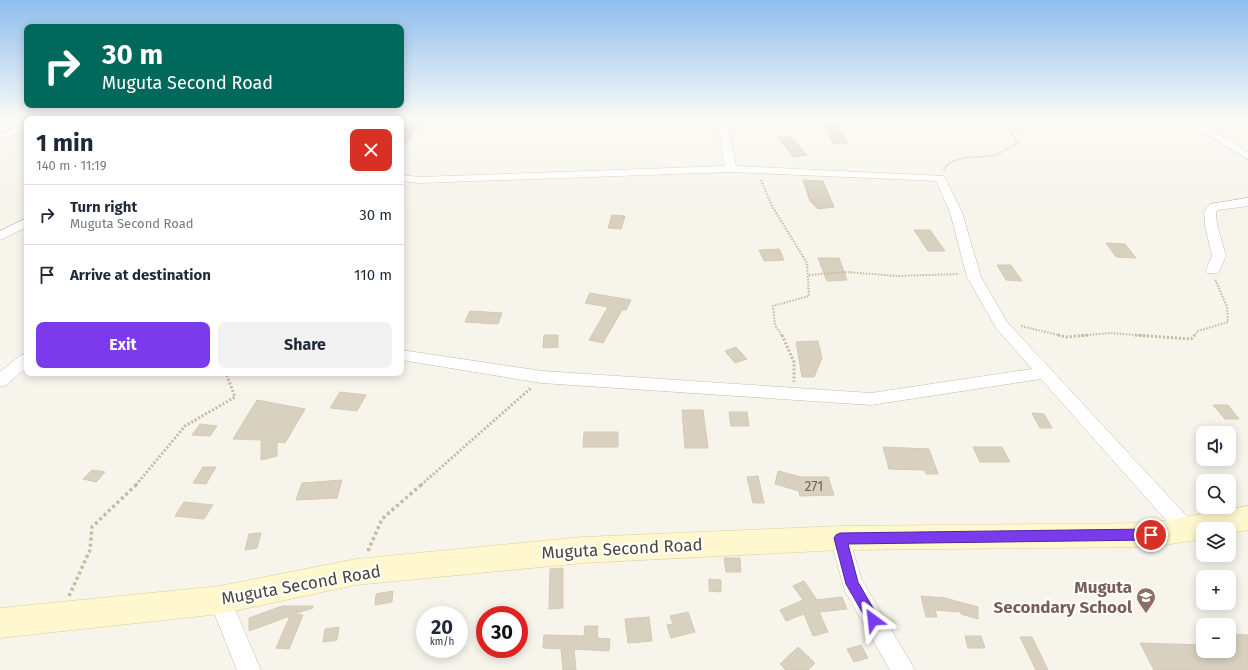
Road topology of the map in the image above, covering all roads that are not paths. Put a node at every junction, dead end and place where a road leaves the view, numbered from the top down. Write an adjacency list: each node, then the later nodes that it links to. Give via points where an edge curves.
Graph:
1 (727, 150): 4 (street)
2 (1238, 150): 3 (street)
3 (1248, 156)
4 (730, 169): 5 (street); 12 (street, via 940,178 956,212 974,277 1001,325)
5 (404, 178)
6 (1248, 202): 9 (street, via 1214,207 1210,212 1219,256)
7 (24, 224): 8 (street)
8 (0, 236)
9 (1213, 270)
10 (404, 355): 12 (street, via 542,376 872,399)
11 (24, 361): 13 (street)
12 (1046, 373): 15 (street)
13 (0, 381)
14 (1248, 518): 15 (street, Muguta Second Road)
15 (1187, 530): 16 (street, Muguta Second Road, via 1151,535)
16 (840, 538): 17 (street, Muguta Second Road, via 582,550 356,572); 20 (street, via 852,584)
17 (220, 600): 18 (street, Muguta Second Road); 19 (street)
18 (0, 623)
19 (249, 670)
20 (903, 670)

